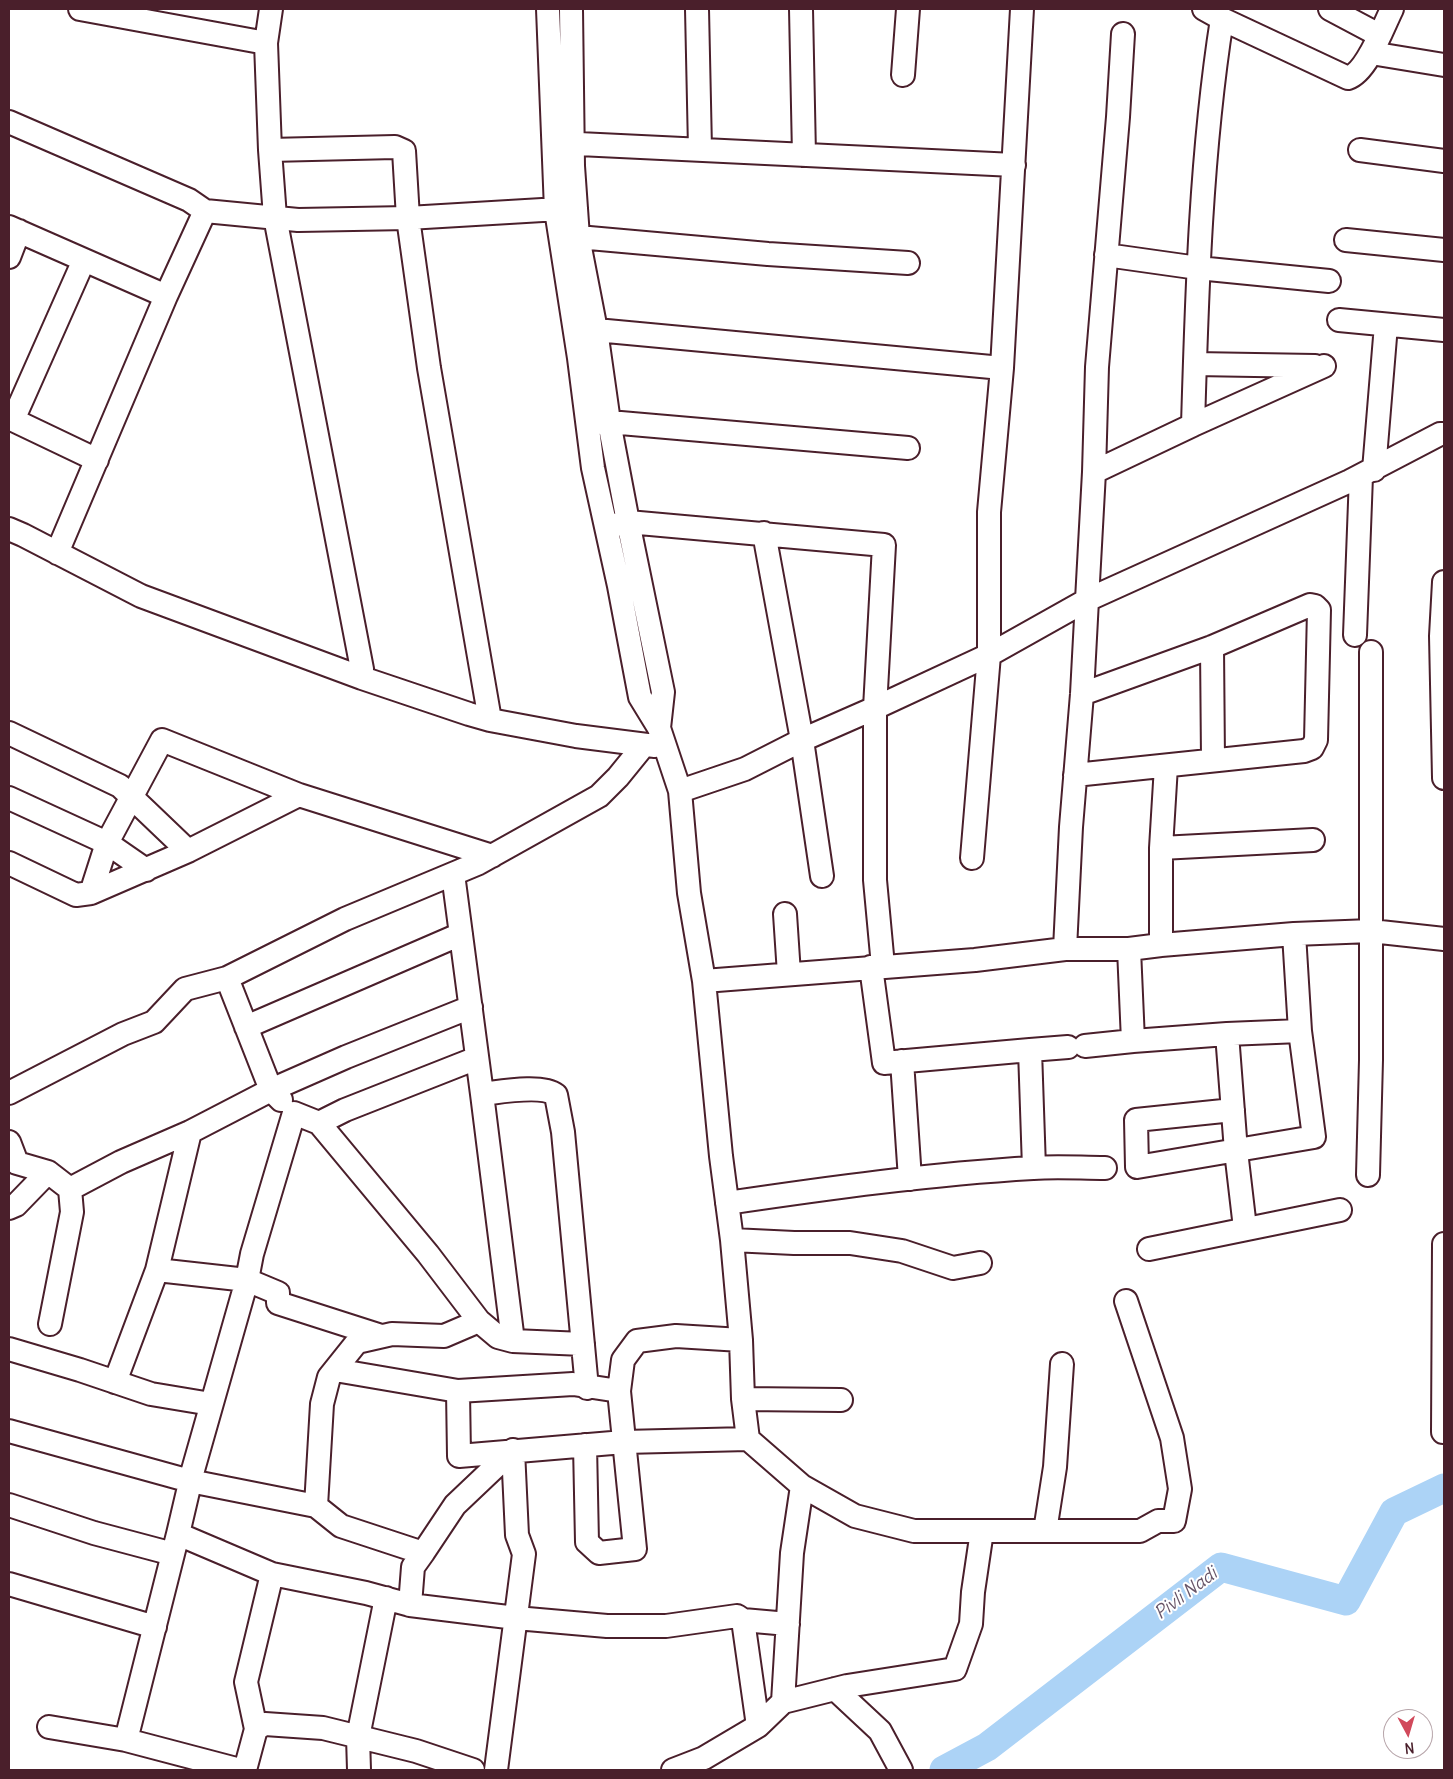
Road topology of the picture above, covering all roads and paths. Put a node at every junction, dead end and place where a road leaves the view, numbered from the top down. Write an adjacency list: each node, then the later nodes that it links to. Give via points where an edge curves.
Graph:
1 (80, 9): 13 (street)
2 (271, 9): 13 (street)
3 (548, 9): 18 (street)
4 (571, 9): 18 (street)
5 (697, 9): 19 (street)
6 (801, 9): 22 (street)
7 (908, 9): 16 (street)
8 (1022, 9): 24 (street)
9 (1330, 9): 14 (street)
10 (1392, 9): 14 (street)
11 (1213, 14): 14 (street, via 1348,78 1359,71); 37 (street, via 1213,72)
12 (1123, 34): 33 (street)
13 (266, 43): 20 (street)
14 (1375, 44): 15 (street)
15 (1444, 65)
16 (904, 75)
17 (9, 122): 26 (street, via 189,200)
18 (563, 143): 19 (street); 25 (street)
19 (700, 149): 22 (street)
20 (270, 150): 27 (street); 28 (street, via 395,147 404,150)
21 (1360, 150): 23 (street)
22 (804, 155): 24 (street)
23 (1444, 161)
24 (1014, 165): 46 (street)
25 (566, 209): 28 (street); 30 (street)
26 (205, 211): 27 (street); 39 (street)
27 (275, 217): 28 (street, via 298,220); 67 (street)
28 (408, 218): 70 (street, via 429,368)
29 (14, 229): 34 (street); 35 (street)
30 (569, 237): 36 (street); 42 (street); 44 (street)
31 (1346, 240): 32 (street)
32 (1444, 250)
33 (1106, 255): 37 (street); 54 (street, via 1097,367)
34 (9, 256)
35 (84, 260): 39 (street); 47 (street)
36 (908, 263)
37 (1198, 268): 38 (street); 45 (street)
38 (1329, 281)
39 (166, 296): 53 (street)
40 (1339, 320): 41 (street)
41 (1386, 325): 43 (street); 55 (street)
42 (596, 330): 44 (street); 46 (street); 48 (street)
43 (1444, 330)
44 (574, 331): 49 (street)
45 (1195, 364): 50 (street); 50 (street, via 1324,366)
46 (1002, 368): 66 (street, via 989,512)
47 (11, 419): 53 (street)
48 (609, 422): 49 (street); 52 (street); 56 (street)
49 (587, 424): 57 (street)
50 (1193, 425): 54 (street)
51 (1444, 434): 55 (street)
52 (908, 448)
53 (97, 460): 60 (street)
54 (1094, 472): 62 (street)
55 (1368, 473): 62 (street); 63 (street)
56 (628, 522): 57 (street); 59 (street); 72 (street, via 663,692)
57 (606, 527): 72 (street, via 640,697)
58 (9, 529): 60 (street)
59 (764, 533): 69 (street, via 884,545); 73 (street)
60 (57, 553): 70 (street, via 142,596 362,678)
61 (1444, 582): 77 (street, via 1441,636)
62 (1087, 600): 66 (street); 68 (street)
63 (1355, 635)
64 (1212, 647): 68 (street); 74 (street); 74 (street, via 1310,605 1318,610 1316,740 1312,748)
65 (1372, 652): 94 (street)
66 (989, 655): 69 (street); 87 (street)
67 (362, 669)
68 (1082, 694): 76 (street)
69 (875, 708): 73 (street); 101 (street)
70 (490, 720): 72 (street, via 606,740)
71 (9, 733): 81 (street, via 120,786)
72 (656, 740): 78 (street); 86 (street, via 599,796)
73 (802, 740): 78 (street, via 745,769); 91 (street)
74 (1213, 760): 75 (street)
75 (1166, 766): 76 (street); 84 (street)
76 (1075, 775): 99 (street)
77 (1444, 778)
78 (680, 791): 104 (street, via 689,893)
79 (299, 795): 81 (street, via 162,740); 85 (street); 86 (street)
80 (9, 798): 83 (street)
81 (133, 798): 83 (street); 85 (street)
82 (1313, 840): 84 (street)
83 (107, 843): 89 (street); 92 (street)
84 (1161, 848): 98 (street)
85 (188, 851): 89 (street)
86 (492, 856): 90 (street)
87 (972, 858)
88 (9, 863): 92 (street, via 76,895)
89 (146, 870): 92 (street)
90 (453, 874): 95 (street); 103 (street, via 345,919)
91 (822, 876)
92 (91, 893)
93 (785, 914): 102 (street)
94 (1371, 931): 96 (street); 97 (street); 125 (street)
95 (461, 934): 105 (street); 106 (street)
96 (1294, 934): 98 (street); 107 (street)
97 (1444, 939)
98 (1161, 945): 100 (street)
99 (1064, 949): 100 (street); 101 (street, via 975,960)
100 (1129, 949): 109 (street)
101 (877, 966): 102 (street); 112 (street, via 884,1063)
102 (789, 974): 104 (street)
103 (226, 978): 106 (street); 114 (street, via 185,989 154,1022 122,1034)
104 (704, 981): 128 (street)
105 (471, 1007): 111 (street); 113 (street)
106 (246, 1027): 113 (street)
107 (1300, 1031): 108 (street); 121 (street, via 1314,1137)
108 (1226, 1034): 109 (street); 116 (street)
109 (1134, 1041): 110 (street)
110 (1030, 1050): 112 (street); 122 (street)
111 (477, 1058): 115 (street); 118 (street)
112 (902, 1061): 126 (street)
113 (271, 1090): 117 (street); 119 (street)
114 (9, 1093)
115 (482, 1094): 143 (street); 144 (street, via 540,1090 552,1091 556,1095)
116 (1233, 1110): 121 (street); 121 (street, via 1136,1120 1137,1167)
117 (294, 1113): 118 (street); 137 (street)
118 (319, 1123): 139 (street)
119 (190, 1132): 127 (street, via 121,1162); 136 (street)
120 (9, 1142): 124 (street, via 17,1163)
121 (1236, 1151): 131 (street)
122 (1034, 1168): 123 (street); 126 (street)
123 (1105, 1168)
124 (48, 1172): 127 (street); 129 (street, via 16,1205)
125 (1368, 1175)
126 (910, 1178): 128 (street)
127 (70, 1189): 140 (street, via 72,1212)
128 (727, 1203): 132 (street)
129 (9, 1208)
130 (1340, 1210): 131 (street)
131 (1245, 1228): 134 (street)
132 (732, 1240): 135 (street, via 850,1243 902,1251 953,1268); 142 (street)
133 (1444, 1244): 156 (street)
134 (1149, 1249)
135 (980, 1263)
136 (157, 1270): 137 (street); 148 (street)
137 (247, 1280): 141 (street, via 278,1293 278,1303); 154 (street)
138 (1126, 1301): 166 (street, via 1172,1438 1180,1490 1174,1521 1158,1521 1140,1531)
139 (479, 1321): 141 (street, via 444,1336 392,1334); 143 (street, via 498,1337)
140 (50, 1324)
141 (382, 1337): 147 (street, via 357,1342)
142 (741, 1340): 151 (street, via 676,1336 637,1340 623,1360); 152 (street)
143 (513, 1341): 144 (street)
144 (583, 1344): 149 (street)
145 (9, 1349): 148 (street)
146 (1062, 1364): 166 (street, via 1055,1467)
147 (335, 1370): 150 (street); 164 (street, via 329,1377 322,1404)
148 (115, 1382): 154 (street, via 151,1394)
149 (587, 1388): 150 (street, via 573,1384); 151 (street)
150 (458, 1391): 160 (street, via 459,1456)
151 (619, 1392): 158 (street)
152 (744, 1399): 153 (street); 157 (street)
153 (841, 1400)
154 (211, 1404): 161 (street)
155 (9, 1431): 161 (street)
156 (1443, 1432)
157 (748, 1439): 158 (street); 162 (street)
158 (624, 1442): 159 (street); 159 (street, via 635,1549 599,1553 587,1542)
159 (585, 1445): 160 (street)
160 (513, 1450): 168 (street, via 455,1505); 173 (street, via 517,1535 524,1554)
161 (190, 1481): 164 (street); 167 (street)
162 (802, 1486): 165 (street, via 855,1516 914,1531); 175 (street, via 792,1553)
163 (9, 1505): 167 (street, via 94,1533)
164 (316, 1506): 168 (street, via 341,1526)
165 (982, 1531): 166 (street); 177 (street, via 971,1624 955,1669)
166 (1045, 1531)
167 (176, 1544): 169 (street); 176 (street)
168 (422, 1553): 172 (street, via 413,1567)
169 (272, 1574): 171 (street); 181 (street, via 246,1682)
170 (9, 1584): 176 (street)
171 (386, 1598): 172 (street); 182 (street)
172 (410, 1605): 173 (street)
173 (516, 1618): 174 (street, via 607,1626 666,1626 737,1616); 188 (street)
174 (744, 1620): 175 (street); 179 (street)
175 (788, 1624): 178 (street)
176 (155, 1627): 183 (street)
177 (835, 1689): 178 (street); 190 (street, via 880,1731)
178 (783, 1702): 179 (street)
179 (758, 1726): 189 (street, via 704,1758)
180 (49, 1727): 183 (street)
181 (256, 1729): 182 (street, via 265,1724 285,1725 323,1728); 185 (street)
182 (358, 1737): 186 (street); 187 (street, via 416,1751)
183 (126, 1740): 184 (street)
184 (240, 1770)
185 (245, 1770)
186 (359, 1770)
187 (473, 1770)
188 (496, 1770)
189 (673, 1770)
190 (901, 1770)

